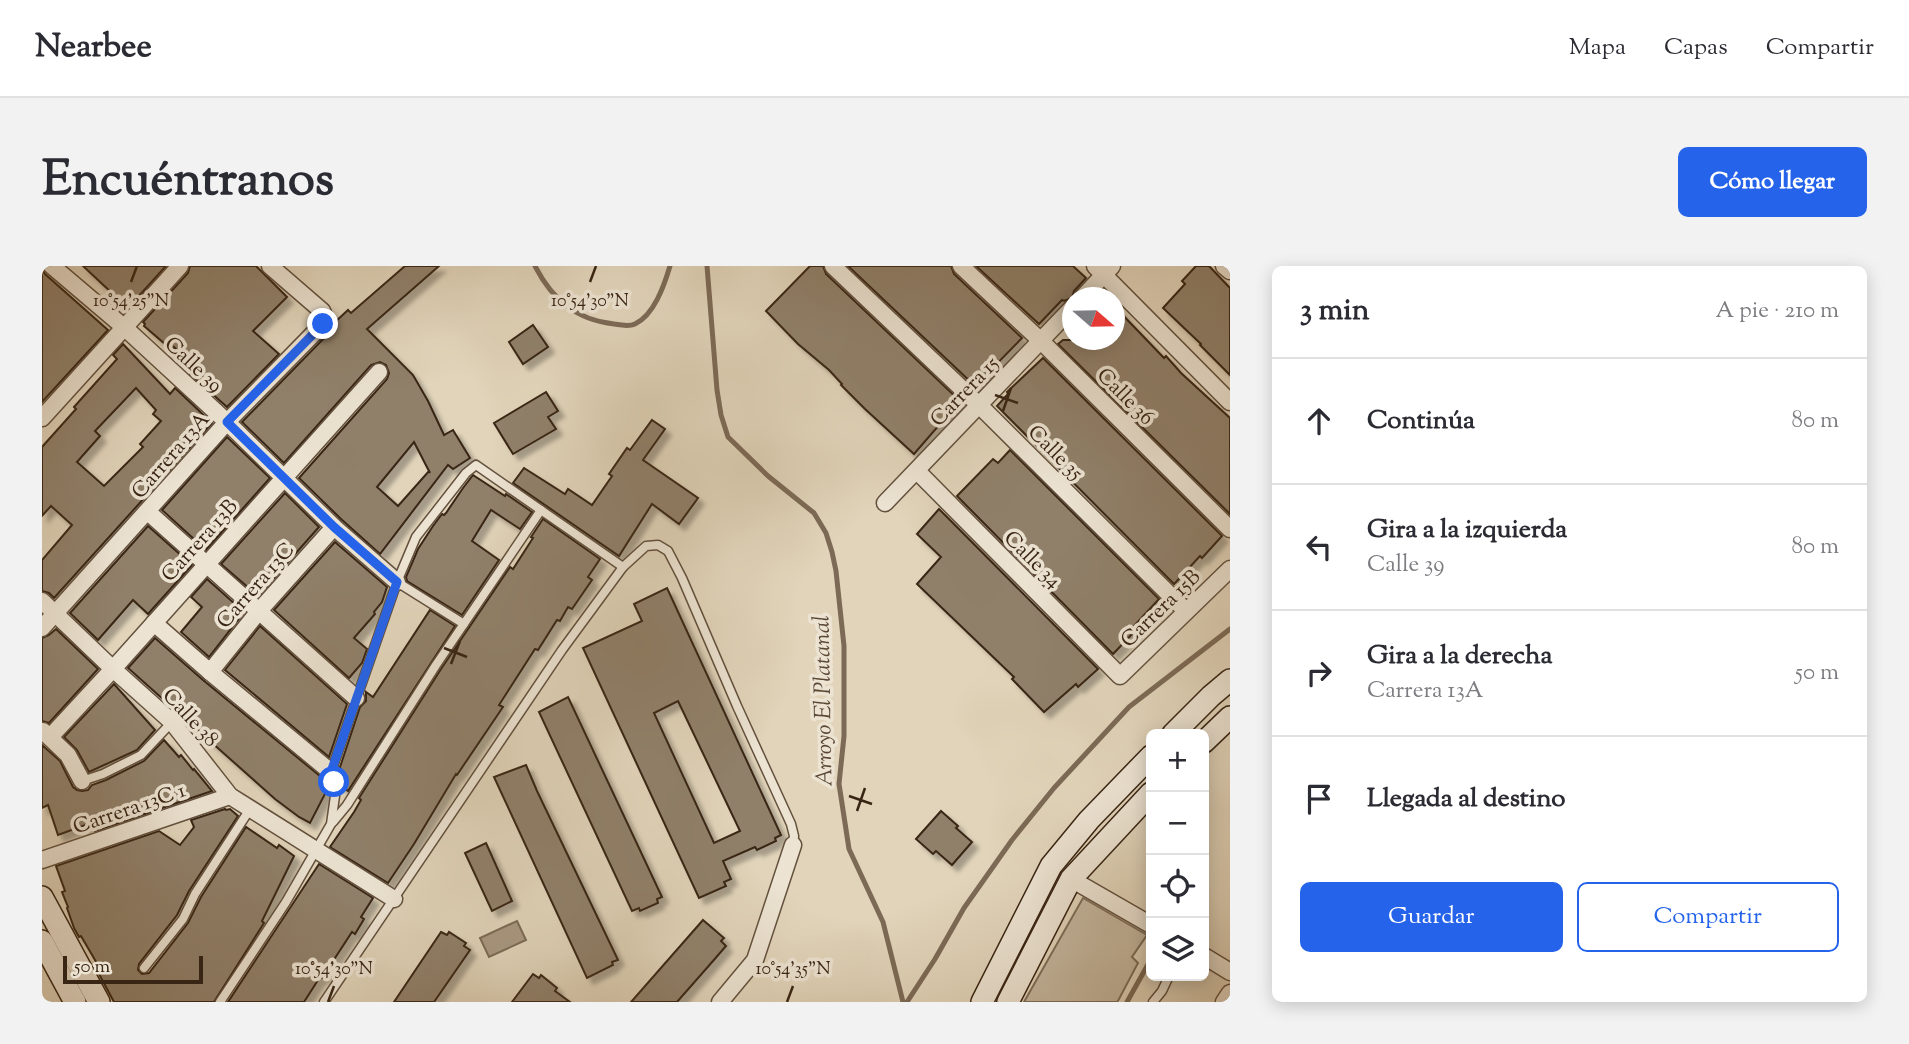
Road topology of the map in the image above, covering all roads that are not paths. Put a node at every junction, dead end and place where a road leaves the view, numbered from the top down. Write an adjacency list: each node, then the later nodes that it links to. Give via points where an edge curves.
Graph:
1 (52, 266): 11 (street, Calle 39)
2 (180, 266): 11 (street)
3 (270, 266): 17 (street, Carrera 13A, via 325,318)
4 (834, 266): 15 (street, Calle 35)
5 (961, 266): 12 (street, Calle 36)
6 (1224, 266): 8 (street)
7 (1103, 269): 9 (street); 14 (street)
8 (1230, 271)
9 (1090, 287)
10 (1062, 319): 12 (street, Carrera 15)
11 (125, 328): 16 (street); 17 (street, Calle 39)
12 (1041, 341): 15 (street, Carrera 15); 24 (street, Calle 36)
13 (379, 372): 19 (street, Carrera 13B)
14 (1230, 402)
15 (979, 405): 18 (street, Carrera 15); 31 (street, Calle 35)
16 (42, 418)
17 (227, 422): 19 (street, Calle 39); 22 (street, Carrera 13A)
18 (916, 471): 20 (street, Carrera 15); 38 (street, Calle 34)
19 (284, 477): 23 (street, Calle 39); 25 (street, Carrera 13B)
20 (885, 503)
21 (541, 510): 26 (lane); 28 (lane, via 476,465 416,537); 34 (lane)
22 (148, 512): 25 (street); 32 (street, Carrera 13A)
23 (334, 527): 28 (street, Calle 39); 30 (street, Carrera 13C)
24 (1230, 529)
25 (206, 563): 30 (street); 33 (street, Carrera 13B)
26 (623, 567): 53 (lane, via 646,546 658,545 668,551 792,824); 58 (lane)
27 (1230, 569): 31 (street, Carrera 15B)
28 (397, 582): 34 (lane); 40 (lane)
29 (42, 601): 32 (street, Calle 38)
30 (259, 611): 37 (street, Carrera 13C); 40 (street)
31 (1186, 611): 38 (street, Carrera 15B)
32 (55, 612): 35 (street, Carrera 13A); 36 (street, Calle 38)
33 (154, 622): 36 (street, Carrera 13B); 37 (street)
34 (464, 624): 52 (lane)
35 (42, 628)
36 (113, 669): 42 (street, Calle 38); 44 (street, Carrera 13B)
37 (210, 672): 47 (street)
38 (1120, 676)
39 (1230, 680): 43 (main road)
40 (356, 698): 47 (lane)
41 (1230, 718): 45 (main road)
42 (172, 722): 48 (lane, via 141,755); 49 (street, Calle 38)
43 (1178, 729)
44 (46, 733): 48 (street, Carrera 13B, via 68,755)
45 (1209, 737)
46 (1146, 761): 71 (main road, via 1051,866)
47 (331, 772): 52 (lane, via 335,796)
48 (82, 781)
49 (230, 796): 51 (street, Calle 38); 55 (street, Carrera 13C 1)
50 (1146, 798): 56 (main road)
51 (250, 809): 54 (street, Calle 38); 62 (lane, via 183,919)
52 (331, 824): 54 (lane)
53 (793, 845): 70 (street, via 755,960)
54 (317, 849): 58 (street, Calle 38); 68 (lane)
55 (42, 860)
56 (1071, 879): 59 (street); 72 (main road)
57 (42, 897): 67 (main road)
58 (394, 899): 69 (lane)
59 (1146, 922)
60 (42, 941): 66 (main road)
61 (1209, 959): 63 (street)
62 (144, 968)
63 (1230, 972)
64 (1166, 981): 73 (lane)
65 (1230, 993): 74 (street)
66 (75, 1002)
67 (99, 1002)
68 (220, 1002)
69 (324, 1002)
70 (720, 1002)
71 (982, 1002)
72 (1008, 1002)
73 (1153, 1002)
74 (1224, 1002)

